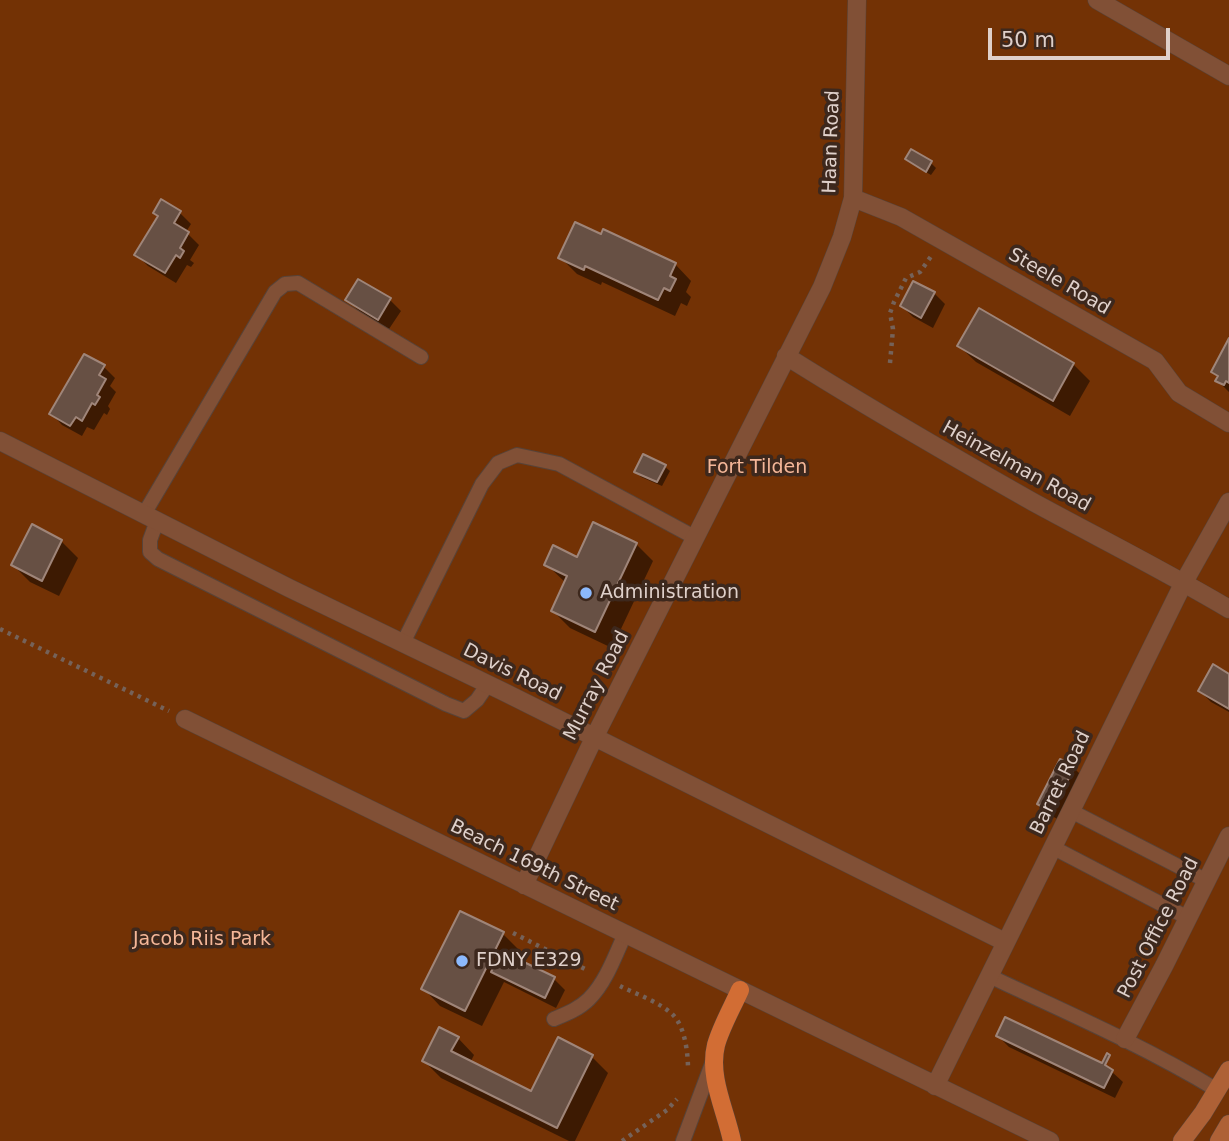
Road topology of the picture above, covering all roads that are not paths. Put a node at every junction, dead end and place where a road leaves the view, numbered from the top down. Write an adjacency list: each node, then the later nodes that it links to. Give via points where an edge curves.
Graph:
1 (857, 0): 4 (street, Haan Road)
2 (1097, 0): 3 (street)
3 (1229, 76)
4 (853, 198): 5 (street, Haan Road, via 822,287); 7 (street, Steele Road, via 901,217 1155,361 1179,393)
5 (786, 356): 11 (street, Murray Road); 12 (street, Heinzelman Road, via 1033,502)
6 (421, 357): 10 (lane, via 298,283 285,284 275,292)
7 (1229, 423)
8 (0, 440): 10 (street, Davis Road)
9 (1229, 502): 12 (street, Barret Road)
10 (151, 517): 14 (street, Davis Road); 15 (lane, via 150,552 158,559 446,705 464,711)
11 (694, 537): 14 (lane, via 559,464 517,455 498,463 482,484); 17 (street, Murray Road)
12 (1184, 582): 13 (street, Heinzelman Road); 18 (street, Barret Road)
13 (1229, 609)
14 (403, 643): 15 (street, Davis Road)
15 (488, 684): 17 (street, Davis Road)
16 (185, 719): 22 (street, Beach 169th Street)
17 (594, 738): 22 (street, Murray Road); 25 (street, Davis Road)
18 (1071, 811): 20 (street, Barret Road); 21 (lane)
19 (1229, 836): 21 (street, Post Office Road)
20 (1052, 847): 23 (lane); 25 (street, Barret Road)
21 (1207, 881): 23 (street, Post Office Road)
22 (524, 885): 24 (street, Beach 169th Street)
23 (1188, 918): 29 (street, Post Office Road)
24 (625, 934): 27 (street, Beach 169th Street); 28 (lane, via 589,999)
25 (1005, 942): 26 (street, Barret Road)
26 (989, 976): 29 (lane); 32 (street, Barret Road)
27 (740, 990): 30 (main road, via 715,1047); 32 (street, Beach 169th Street)
28 (554, 1019)
29 (1125, 1039): 33 (lane)
30 (714, 1060): 35 (lane); 36 (main road)
31 (1229, 1070): 33 (street)
32 (935, 1086): 37 (street, Beach 169th Street)
33 (1217, 1090): 38 (street)
34 (1229, 1124): 39 (street)
35 (683, 1141)
36 (732, 1141)
37 (1050, 1141)
38 (1182, 1141)
39 (1219, 1141)

